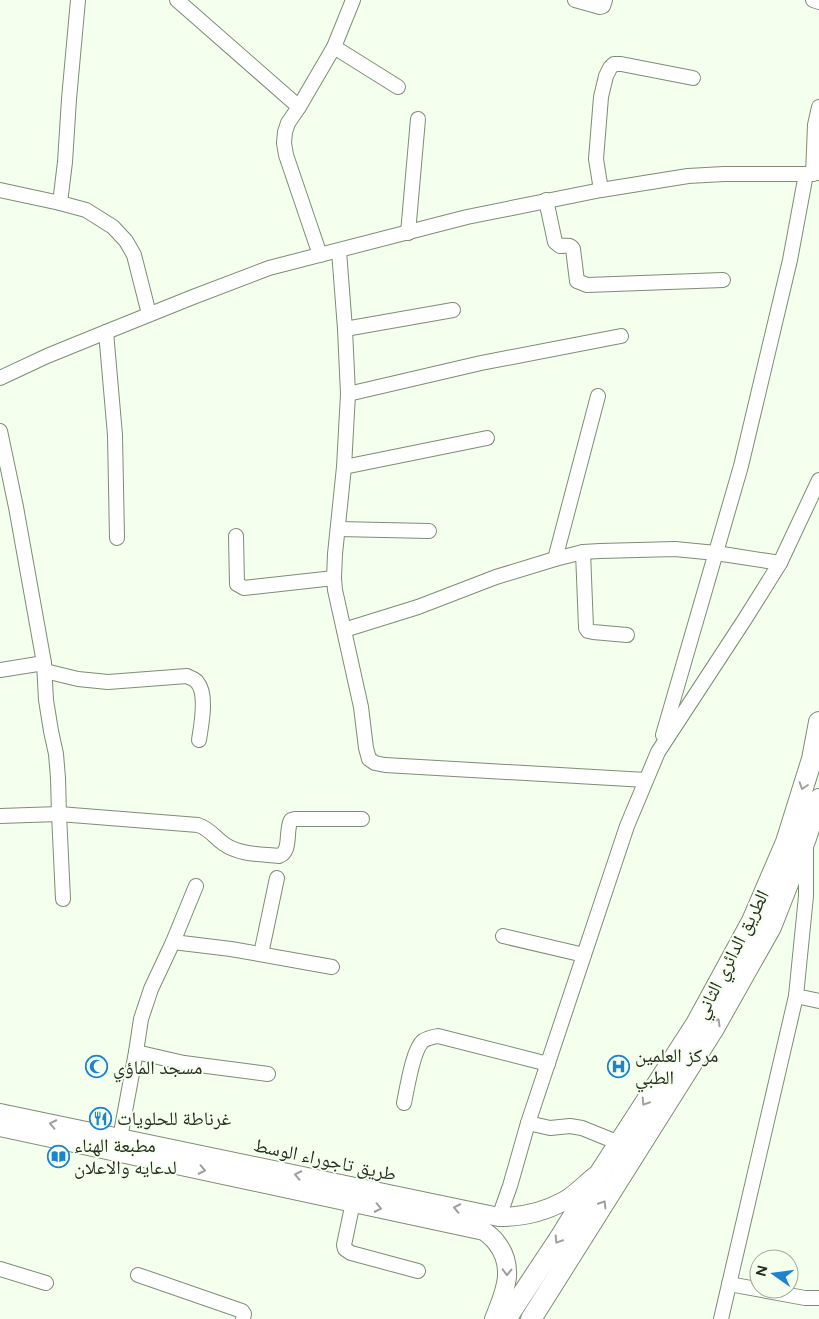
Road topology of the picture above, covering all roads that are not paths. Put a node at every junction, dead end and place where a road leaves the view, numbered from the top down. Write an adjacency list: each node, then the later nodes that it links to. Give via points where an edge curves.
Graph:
1 (78, 0): 18 (street)
2 (176, 0): 11 (street)
3 (353, 0): 8 (street)
4 (575, 0): 5 (street, via 600,7)
5 (605, 0)
6 (812, 0): 7 (street)
7 (819, 2)
8 (334, 47): 10 (street); 11 (street)
9 (693, 78): 16 (street, via 621,64 610,68 601,97 596,160)
10 (398, 87)
11 (299, 107): 21 (street, via 288,123 284,144)
12 (819, 107): 14 (street)
13 (418, 119): 19 (street)
14 (813, 174): 16 (street, via 688,176); 40 (street, via 741,466)
15 (0, 190): 18 (street)
16 (601, 190): 17 (street)
17 (546, 200): 19 (street); 22 (street, via 553,239 557,245 569,245 573,249 577,281 581,283)
18 (60, 203): 24 (street, via 86,210 113,227 126,241 134,255)
19 (408, 232): 20 (street)
20 (339, 250): 21 (street); 25 (street)
21 (320, 255): 24 (street, via 269,268)
22 (722, 280)
23 (453, 310): 25 (street)
24 (149, 314): 26 (street)
25 (345, 330): 29 (street)
26 (106, 332): 28 (street); 38 (street, via 115,435)
27 (621, 336): 29 (street, via 481,363)
28 (0, 378)
29 (348, 394): 33 (street)
30 (598, 396): 41 (street)
31 (0, 431): 46 (street)
32 (486, 438): 33 (street)
33 (344, 468): 35 (street)
34 (819, 480): 42 (street)
35 (338, 529): 36 (street); 43 (street)
36 (429, 531)
37 (236, 536): 43 (street, via 237,584 244,588)
38 (117, 538)
39 (583, 552): 40 (street, via 675,549); 41 (street); 45 (street, via 584,625 588,631)
40 (716, 553): 42 (street); 50 (street)
41 (554, 559): 44 (street)
42 (780, 563): 50 (street)
43 (334, 578): 44 (street)
44 (344, 630): 51 (street, via 366,748 369,759 375,763)
45 (627, 635)
46 (44, 667): 47 (street); 49 (street, via 78,679 108,682 187,676 197,681 202,691); 53 (street, via 46,700 56,754)
47 (0, 670)
48 (819, 722): 74 (highway, الطريق الدائري الثاني, one-way to 74, via 812,759 786,842 752,921 696,1024)
49 (198, 740)
50 (658, 752): 51 (street)
51 (646, 780): 63 (street, via 627,826)
52 (819, 799): 56 (highway, الطريق الدائري الثاني)
53 (59, 814): 54 (street); 55 (street, via 198,825 236,850 279,856 286,852 287,829 291,820); 59 (street)
54 (0, 816)
55 (362, 819)
56 (806, 838): 65 (street, via 806,896); 87 (highway, الطريق الدائري الثاني, one-way to 56, via 739,984 771,927)
57 (277, 878): 62 (street)
58 (196, 886): 61 (street)
59 (64, 899)
60 (503, 936): 63 (street)
61 (173, 942): 62 (street); 67 (street, via 151,989 141,1019)
62 (261, 954): 64 (street)
63 (584, 955): 68 (street)
64 (332, 967)
65 (796, 996): 66 (street); 82 (street)
66 (819, 1001)
67 (136, 1052): 69 (street, via 184,1063); 73 (street)
68 (548, 1064): 70 (street, via 438,1036 424,1040 419,1046); 72 (street)
69 (268, 1074)
70 (404, 1103)
71 (5, 1121): 73 (main road, طريق تاجوراء الوسط, one-way to 71); 76 (main road, طريق تاجوراء الوسط, one-way to 76)
72 (528, 1123): 74 (street, via 550,1128 582,1128); 77 (street)
73 (120, 1138): 77 (main road, طريق تاجوراء الوسط, one-way to 73)
74 (619, 1143): 75 (highway, الطريق الدائري الثاني)
75 (601, 1170): 77 (main road, طريق تاجوراء الوسط, via 565,1201 529,1214); 86 (highway, الطريق الدائري الثاني, one-way to 86)
76 (353, 1202): 79 (street, via 345,1249); 85 (main road, طريق تاجوراء الوسط, one-way to 85, via 484,1231 496,1242 508,1266 503,1297)
77 (499, 1217)
78 (0, 1269): 81 (street)
79 (418, 1270)
80 (138, 1276): 84 (street, via 242,1311)
81 (46, 1283)
82 (729, 1284): 83 (street); 88 (street)
83 (819, 1298)
84 (243, 1319)
85 (494, 1319)
86 (506, 1319)
87 (530, 1319)
88 (721, 1319)

